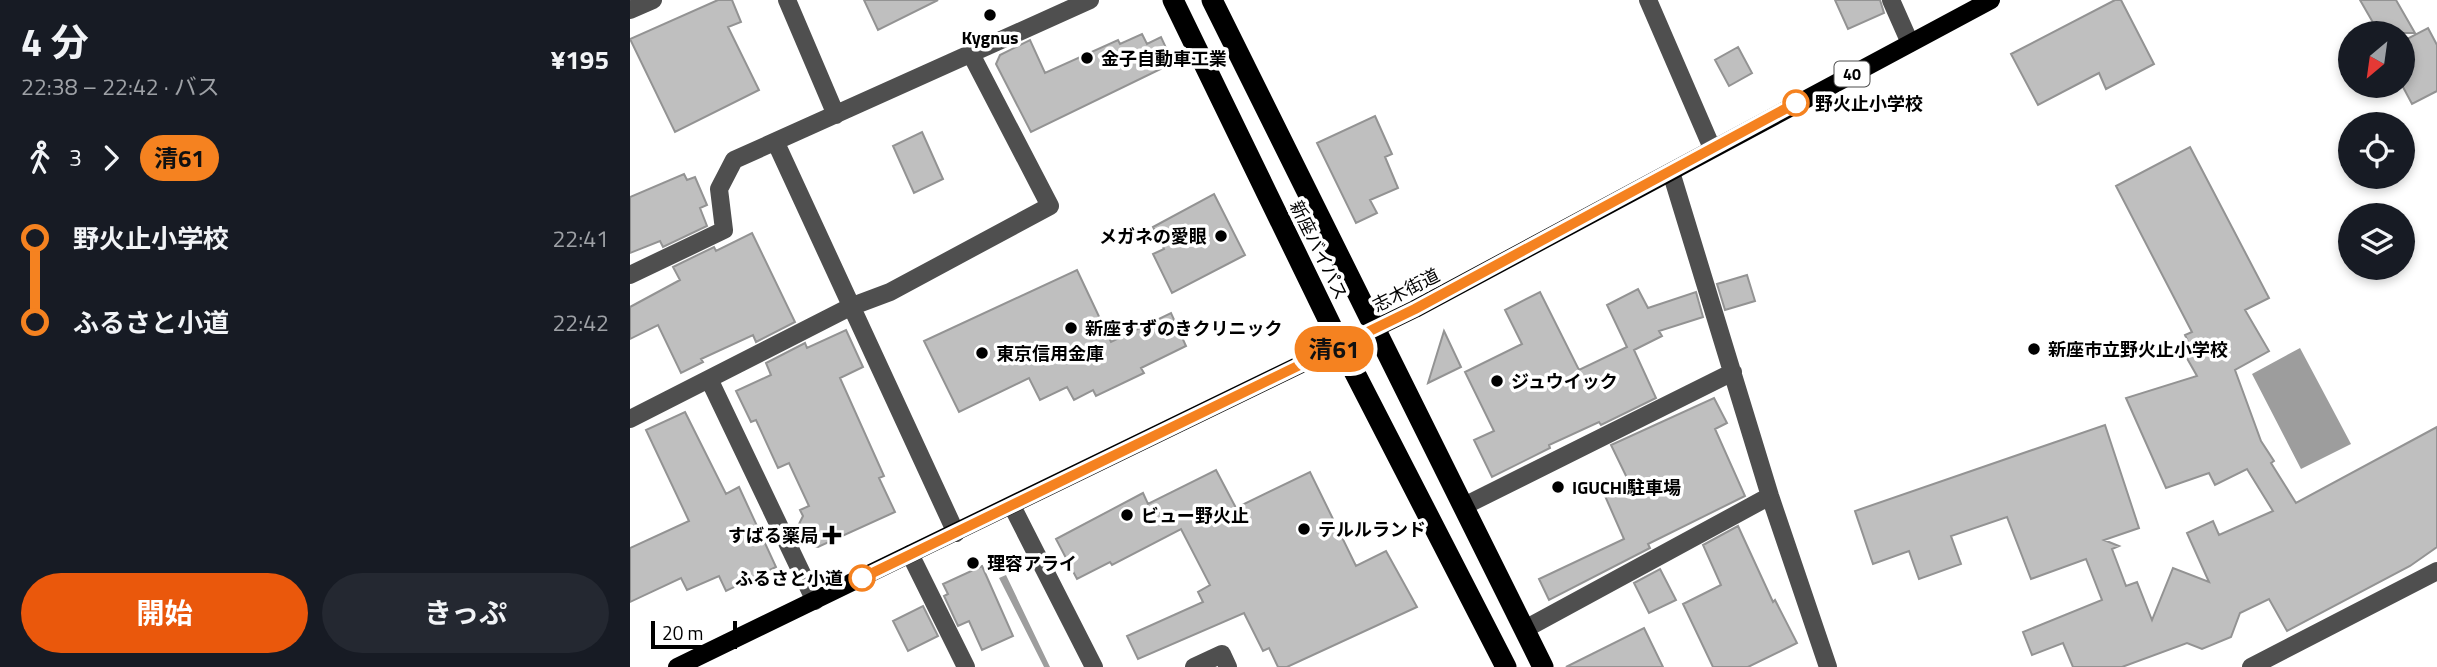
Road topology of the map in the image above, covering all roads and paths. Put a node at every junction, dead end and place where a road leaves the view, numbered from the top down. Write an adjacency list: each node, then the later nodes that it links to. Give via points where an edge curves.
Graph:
1 (653, 0): 9 (street)
2 (787, 0): 12 (street)
3 (1090, 0): 11 (street)
4 (1173, 0): 19 (highway, 新座バイパス)
5 (1212, 0): 18 (highway, 新座バイパス)
6 (1648, 0): 14 (street)
7 (1891, 0): 10 (street)
8 (1991, 0): 10 (main road, 志木街道 / 40)
9 (630, 10)
10 (1910, 43): 14 (main road, 志木街道 / 40)
11 (972, 56): 12 (street); 17 (street, via 1050,206 890,292)
12 (836, 115): 13 (street)
13 (776, 143): 16 (street, via 734,160 719,189 724,230); 17 (street)
14 (1712, 148): 15 (main road, 志木街道 / 40)
15 (1671, 172): 18 (main road, 志木街道 / 40); 20 (street)
16 (630, 275)
17 (850, 307): 21 (street); 26 (street)
18 (1376, 328): 19 (main road, 志木街道 / 40); 25 (highway, 新座バイパス)
19 (1340, 346): 24 (main road, 志木街道 / 40); 36 (highway, 新座バイパス)
20 (1733, 372): 23 (street); 25 (street)
21 (709, 379): 22 (street); 29 (street)
22 (630, 419)
23 (1770, 496): 30 (street); 38 (street)
24 (1012, 506): 26 (main road, 志木街道 / 40); 33 (street)
25 (1464, 506): 30 (highway, 新座バイパス)
26 (956, 533): 27 (main road, 志木街道 / 40)
27 (910, 554): 29 (main road, 志木街道 / 40); 32 (street)
28 (2437, 571): 39 (street)
29 (815, 601): 31 (main road, 志木街道 / 40)
30 (1525, 629): 37 (highway, 新座バイパス)
31 (677, 667)
32 (966, 667)
33 (1094, 667)
34 (1194, 667): 35 (street, via 1222,654)
35 (1228, 667)
36 (1506, 667)
37 (1544, 667)
38 (1828, 667)
39 (2251, 667)

